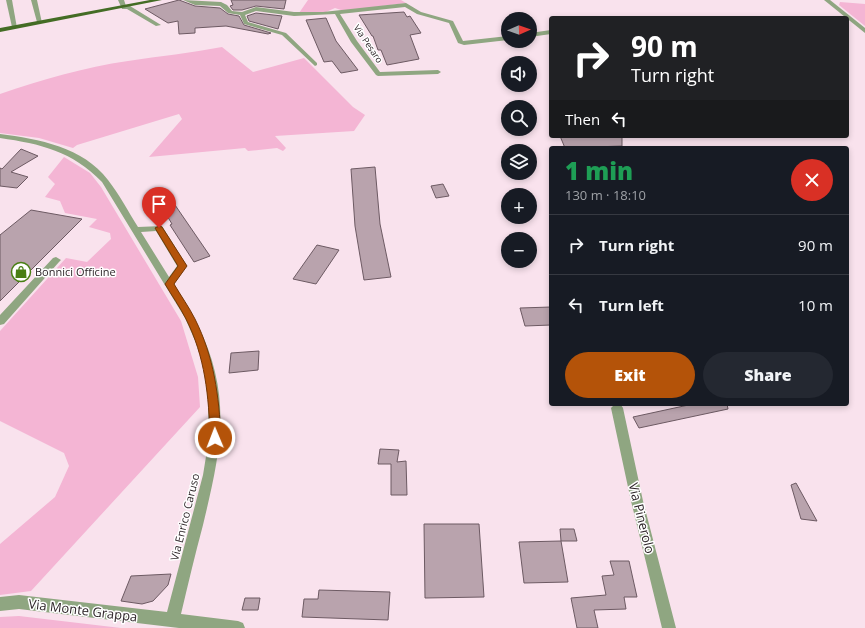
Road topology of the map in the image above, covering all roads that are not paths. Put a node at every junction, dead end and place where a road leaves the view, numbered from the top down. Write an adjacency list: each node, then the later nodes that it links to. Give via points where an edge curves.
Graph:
1 (9, 0): 15 (street)
2 (34, 0): 13 (street)
3 (121, 0): 8 (street)
4 (160, 0): 8 (main road)
5 (186, 0): 7 (street)
6 (827, 0): 11 (street)
7 (216, 2): 10 (street, via 230,12)
8 (126, 7): 13 (main road); 14 (street)
9 (337, 13): 10 (street, via 294,14 256,9); 20 (street, via 406,5 419,13 451,22 460,42); 22 (street, Via Pesaro, via 354,42 378,74)
10 (242, 14): 21 (street, via 246,23 284,34)
11 (847, 16)
12 (849, 18): 17 (street)
13 (40, 22): 15 (main road)
14 (158, 25)
15 (15, 27): 16 (main road)
16 (0, 30)
17 (865, 31)
18 (549, 32): 19 (street)
19 (537, 34)
20 (501, 39)
21 (315, 64)
22 (438, 72)
23 (0, 136): 24 (street, Via Enrico Caruso, via 52,146 86,162 104,181)
24 (135, 230): 26 (street, Via Enrico Caruso); 26 (street, via 159,228 182,266)
25 (56, 260): 27 (street)
26 (169, 284): 30 (street, Via Enrico Caruso, via 190,318 210,372 215,438 209,474)
27 (0, 321)
28 (617, 408): 32 (street, Via Pinerolo)
29 (0, 604): 30 (street, Via Monte Grappa, via 19,602)
30 (172, 620): 31 (street, Via Monte Grappa)
31 (238, 628)
32 (669, 628)

